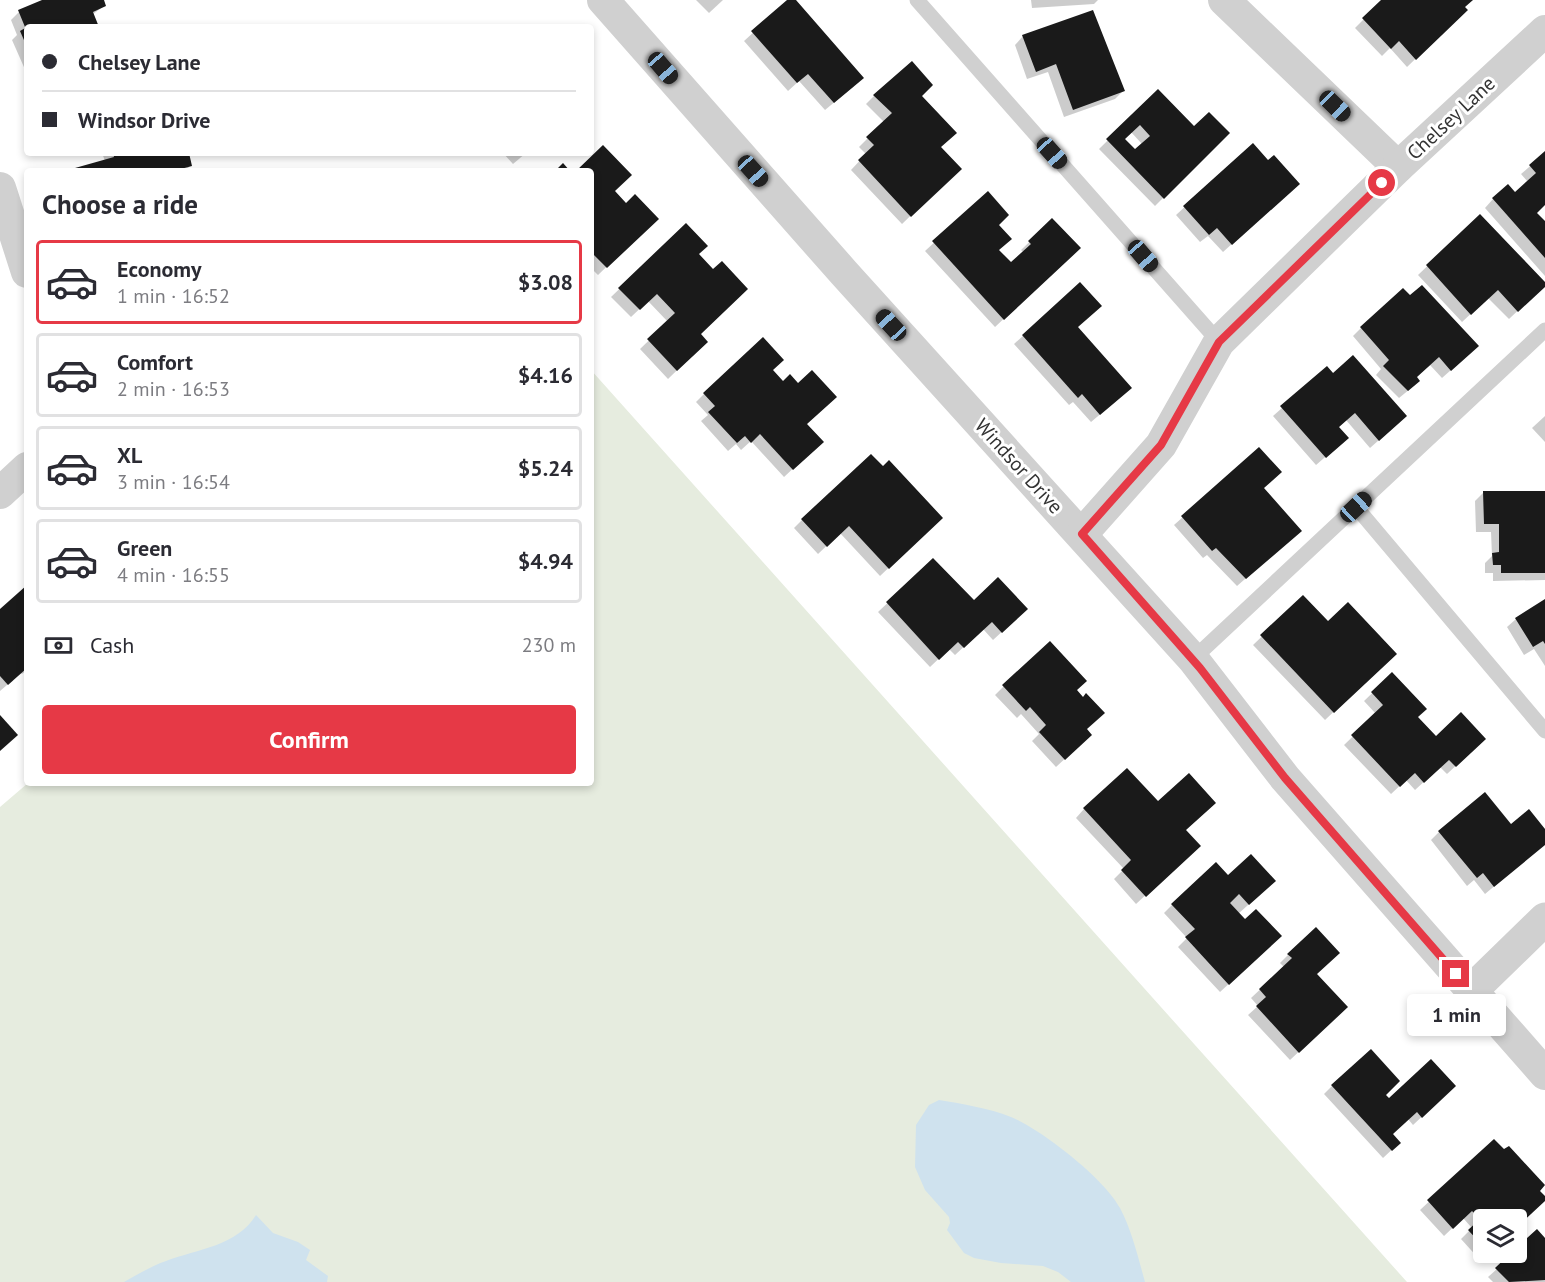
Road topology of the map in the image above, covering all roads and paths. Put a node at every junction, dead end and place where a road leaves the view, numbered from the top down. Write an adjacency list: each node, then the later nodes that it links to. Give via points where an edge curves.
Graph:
1 (603, 0): 13 (street, Windsor Drive)
2 (917, 0): 9 (lane)
3 (1224, 0): 5 (street)
4 (1545, 31): 5 (street, Chelsey Lane)
5 (1398, 167): 9 (street, Chelsey Lane)
6 (0, 188): 7 (street)
7 (24, 263)
8 (1545, 330): 12 (lane)
9 (1219, 342): 13 (street, Chelsey Lane, via 1161,445)
10 (24, 471): 11 (street)
11 (0, 493)
12 (1356, 507): 14 (lane); 15 (lane)
13 (1082, 534): 14 (street, Windsor Drive)
14 (1193, 659): 17 (street, Windsor Drive, via 1285,778)
15 (1545, 731)
16 (1545, 920): 17 (street)
17 (1472, 991): 18 (street, Windsor Drive)
18 (1545, 1074)

